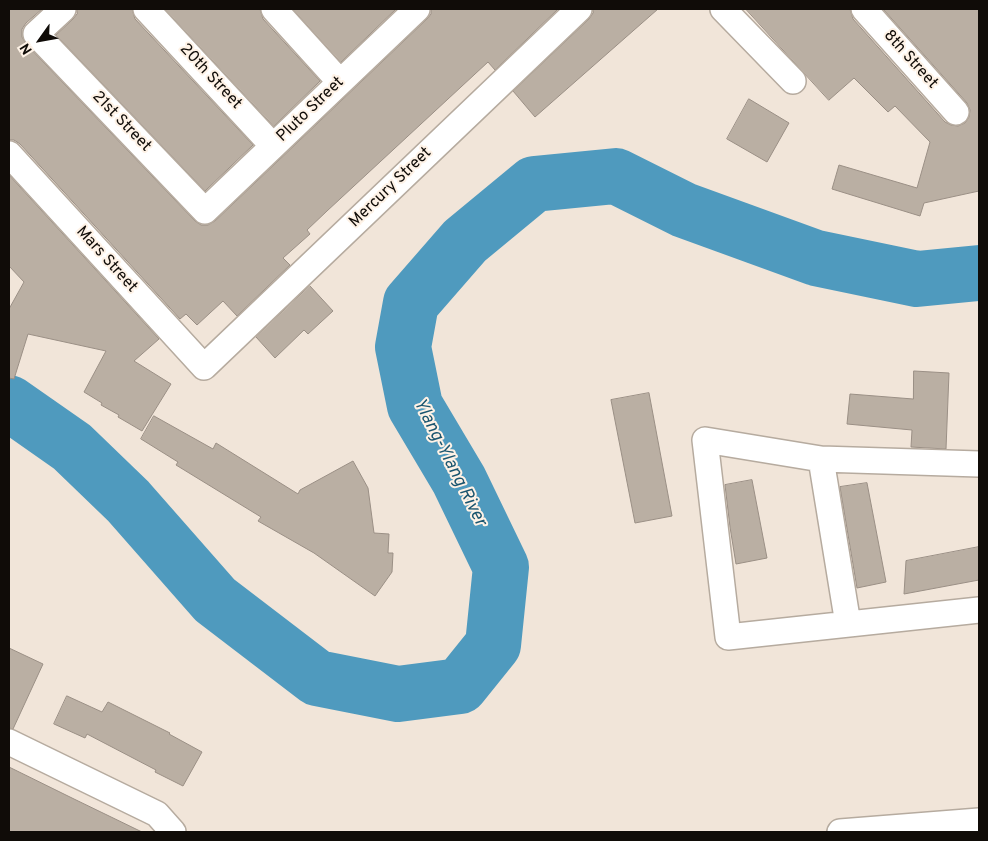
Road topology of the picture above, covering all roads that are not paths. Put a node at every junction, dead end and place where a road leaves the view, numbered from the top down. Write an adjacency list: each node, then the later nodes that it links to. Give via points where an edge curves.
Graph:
1 (62, 9): 13 (street, 21st Street, via 36,34)
2 (146, 9): 11 (street, 20th Street)
3 (274, 9): 9 (street)
4 (579, 9): 14 (street, Mercury Street)
5 (864, 9): 10 (street, 8th Street)
6 (730, 11): 8 (street)
7 (409, 12): 9 (street, Pluto Street)
8 (793, 81)
9 (340, 82): 11 (street, Pluto Street)
10 (956, 112)
11 (273, 146): 13 (street, Pluto Street)
12 (9, 154): 14 (street, Mars Street)
13 (205, 211)
14 (204, 367)
15 (821, 459): 16 (street); 18 (street); 18 (street, via 705,440 728,637)
16 (979, 464)
17 (979, 610): 18 (street)
18 (848, 624)
19 (9, 742): 21 (street, via 157,814)
20 (979, 821): 22 (street)
21 (173, 832)
22 (840, 832)

